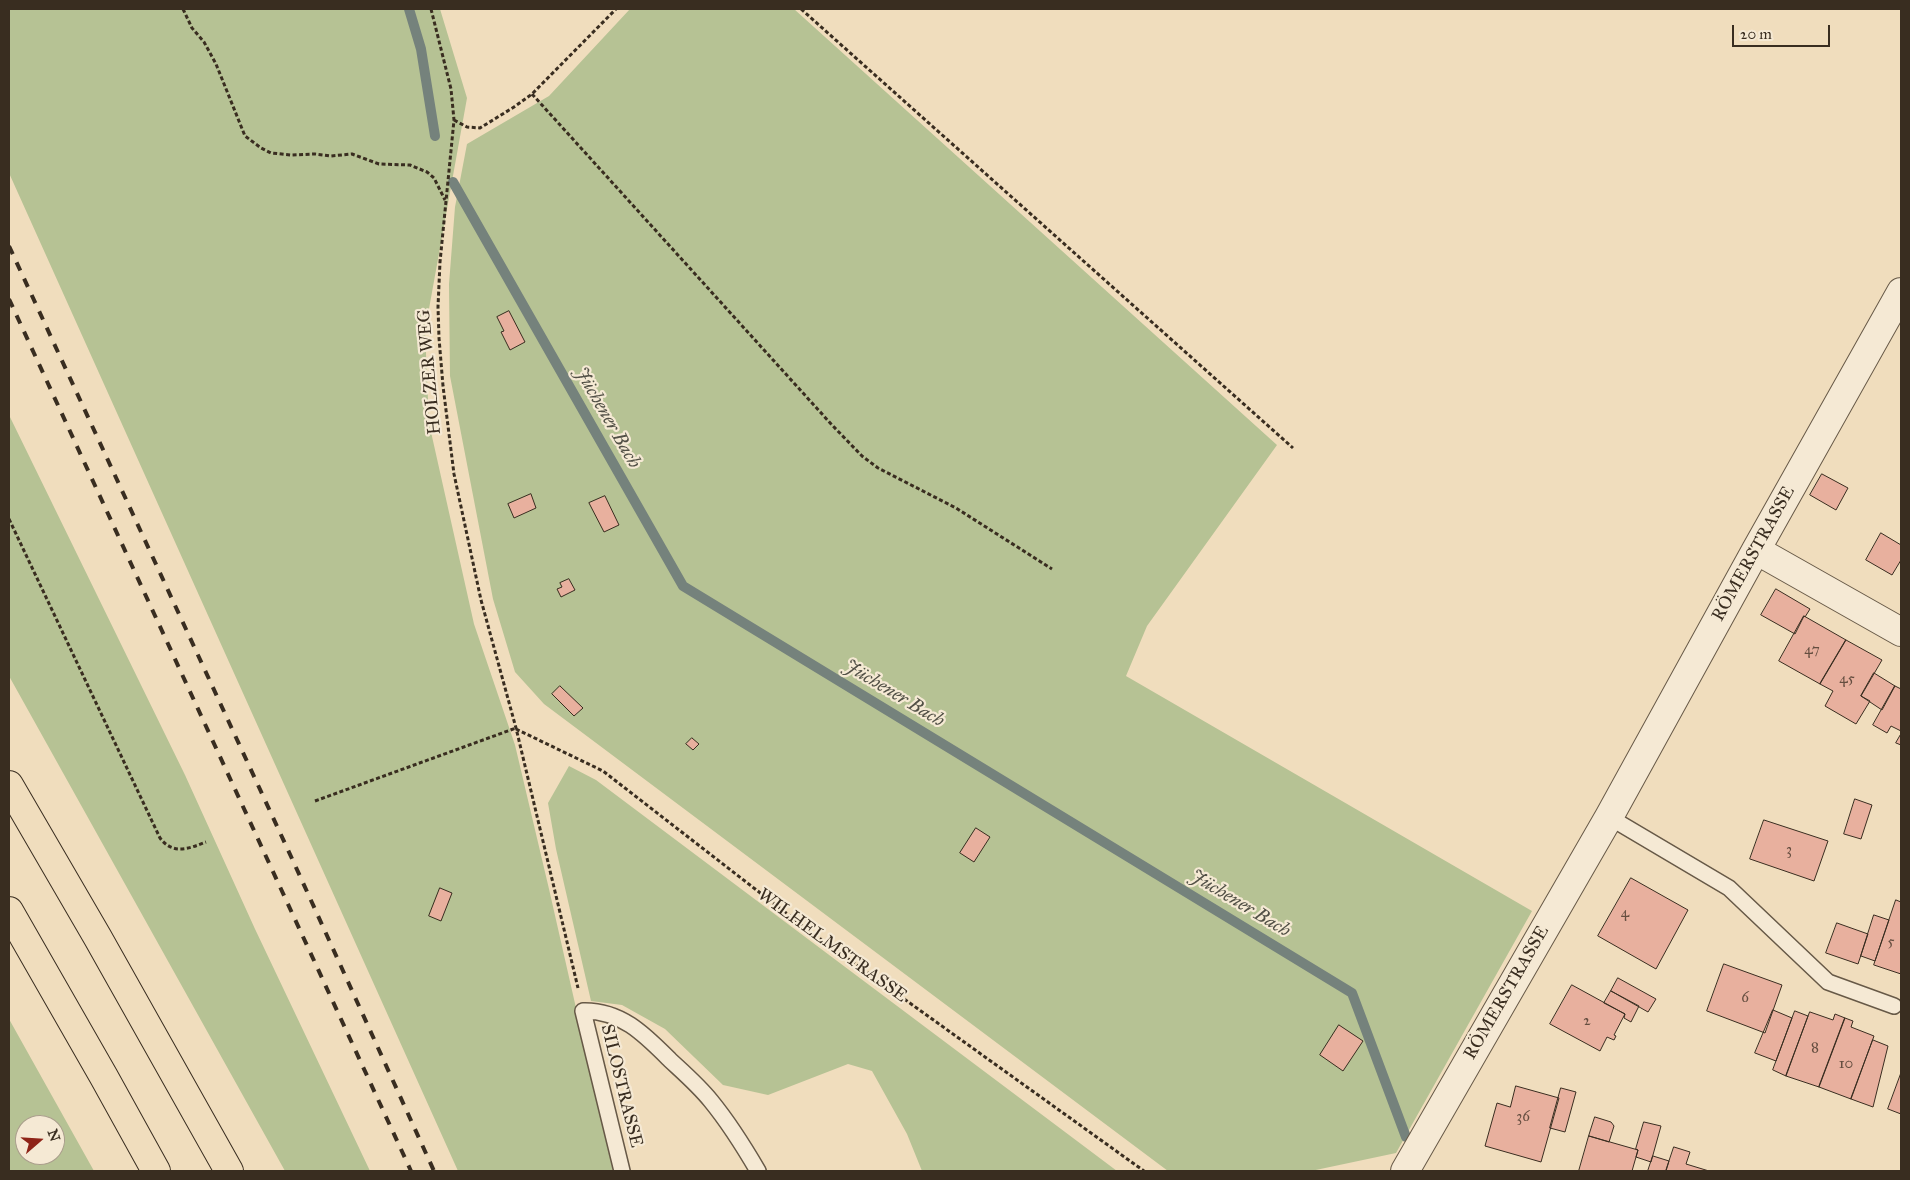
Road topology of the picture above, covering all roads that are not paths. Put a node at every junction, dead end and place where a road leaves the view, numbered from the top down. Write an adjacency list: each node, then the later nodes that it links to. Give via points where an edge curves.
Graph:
1 (1901, 292): 2 (street, RÖMERSTRASSE)
2 (1756, 550): 3 (street); 5 (street, RÖMERSTRASSE)
3 (1901, 632)
4 (9, 785): 11 (highway)
5 (1610, 817): 8 (lane, via 1729,888 1828,982); 14 (street, RÖMERSTRASSE)
6 (9, 911): 9 (highway)
7 (9, 933): 9 (highway)
8 (1894, 1006)
9 (104, 1076): 10 (highway)
10 (156, 1171)
11 (229, 1171)
12 (622, 1171): 13 (lane, SILOSTRASSE, via 583,1010 615,1016 644,1034 712,1102)
13 (758, 1171)
14 (1405, 1171)

